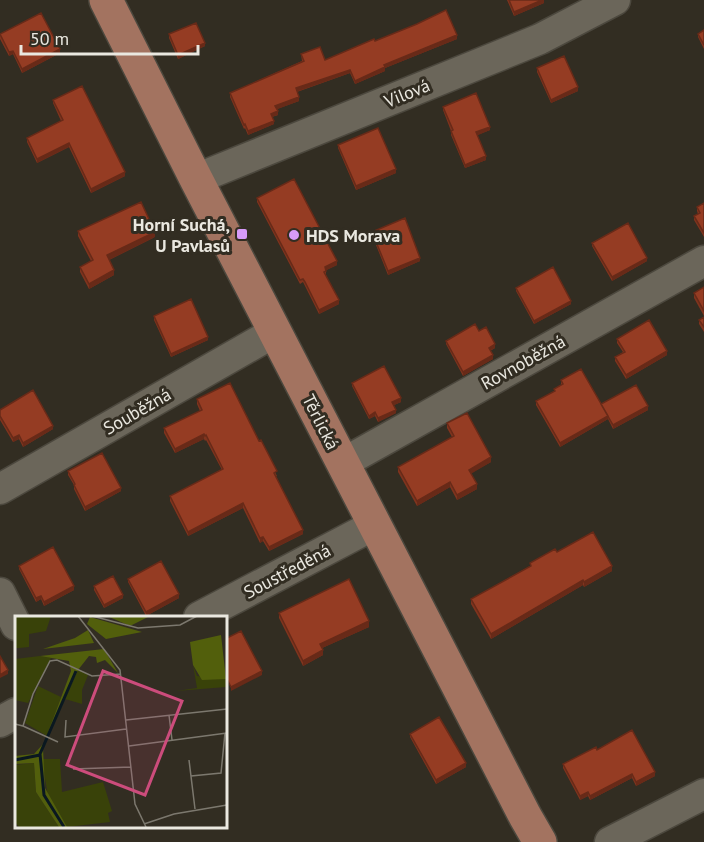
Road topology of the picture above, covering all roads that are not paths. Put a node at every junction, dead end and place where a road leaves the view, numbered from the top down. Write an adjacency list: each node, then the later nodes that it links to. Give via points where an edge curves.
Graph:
1 (106, 0): 3 (main road, Těrlická)
2 (615, 0): 3 (street, Vilová, via 540,39)
3 (196, 179): 5 (main road, Těrlická)
4 (704, 261): 6 (street, Rovnoběžná)
5 (275, 332): 6 (main road, Těrlická); 7 (street, Souběžná)
6 (342, 463): 8 (main road, Těrlická)
7 (0, 489)
8 (374, 525): 10 (street, Soustředěná); 15 (main road, Těrlická)
9 (0, 593): 11 (street)
10 (201, 616)
11 (15, 623)
12 (15, 714): 13 (street)
13 (0, 722)
14 (704, 794): 16 (street)
15 (540, 842)
16 (610, 842)

